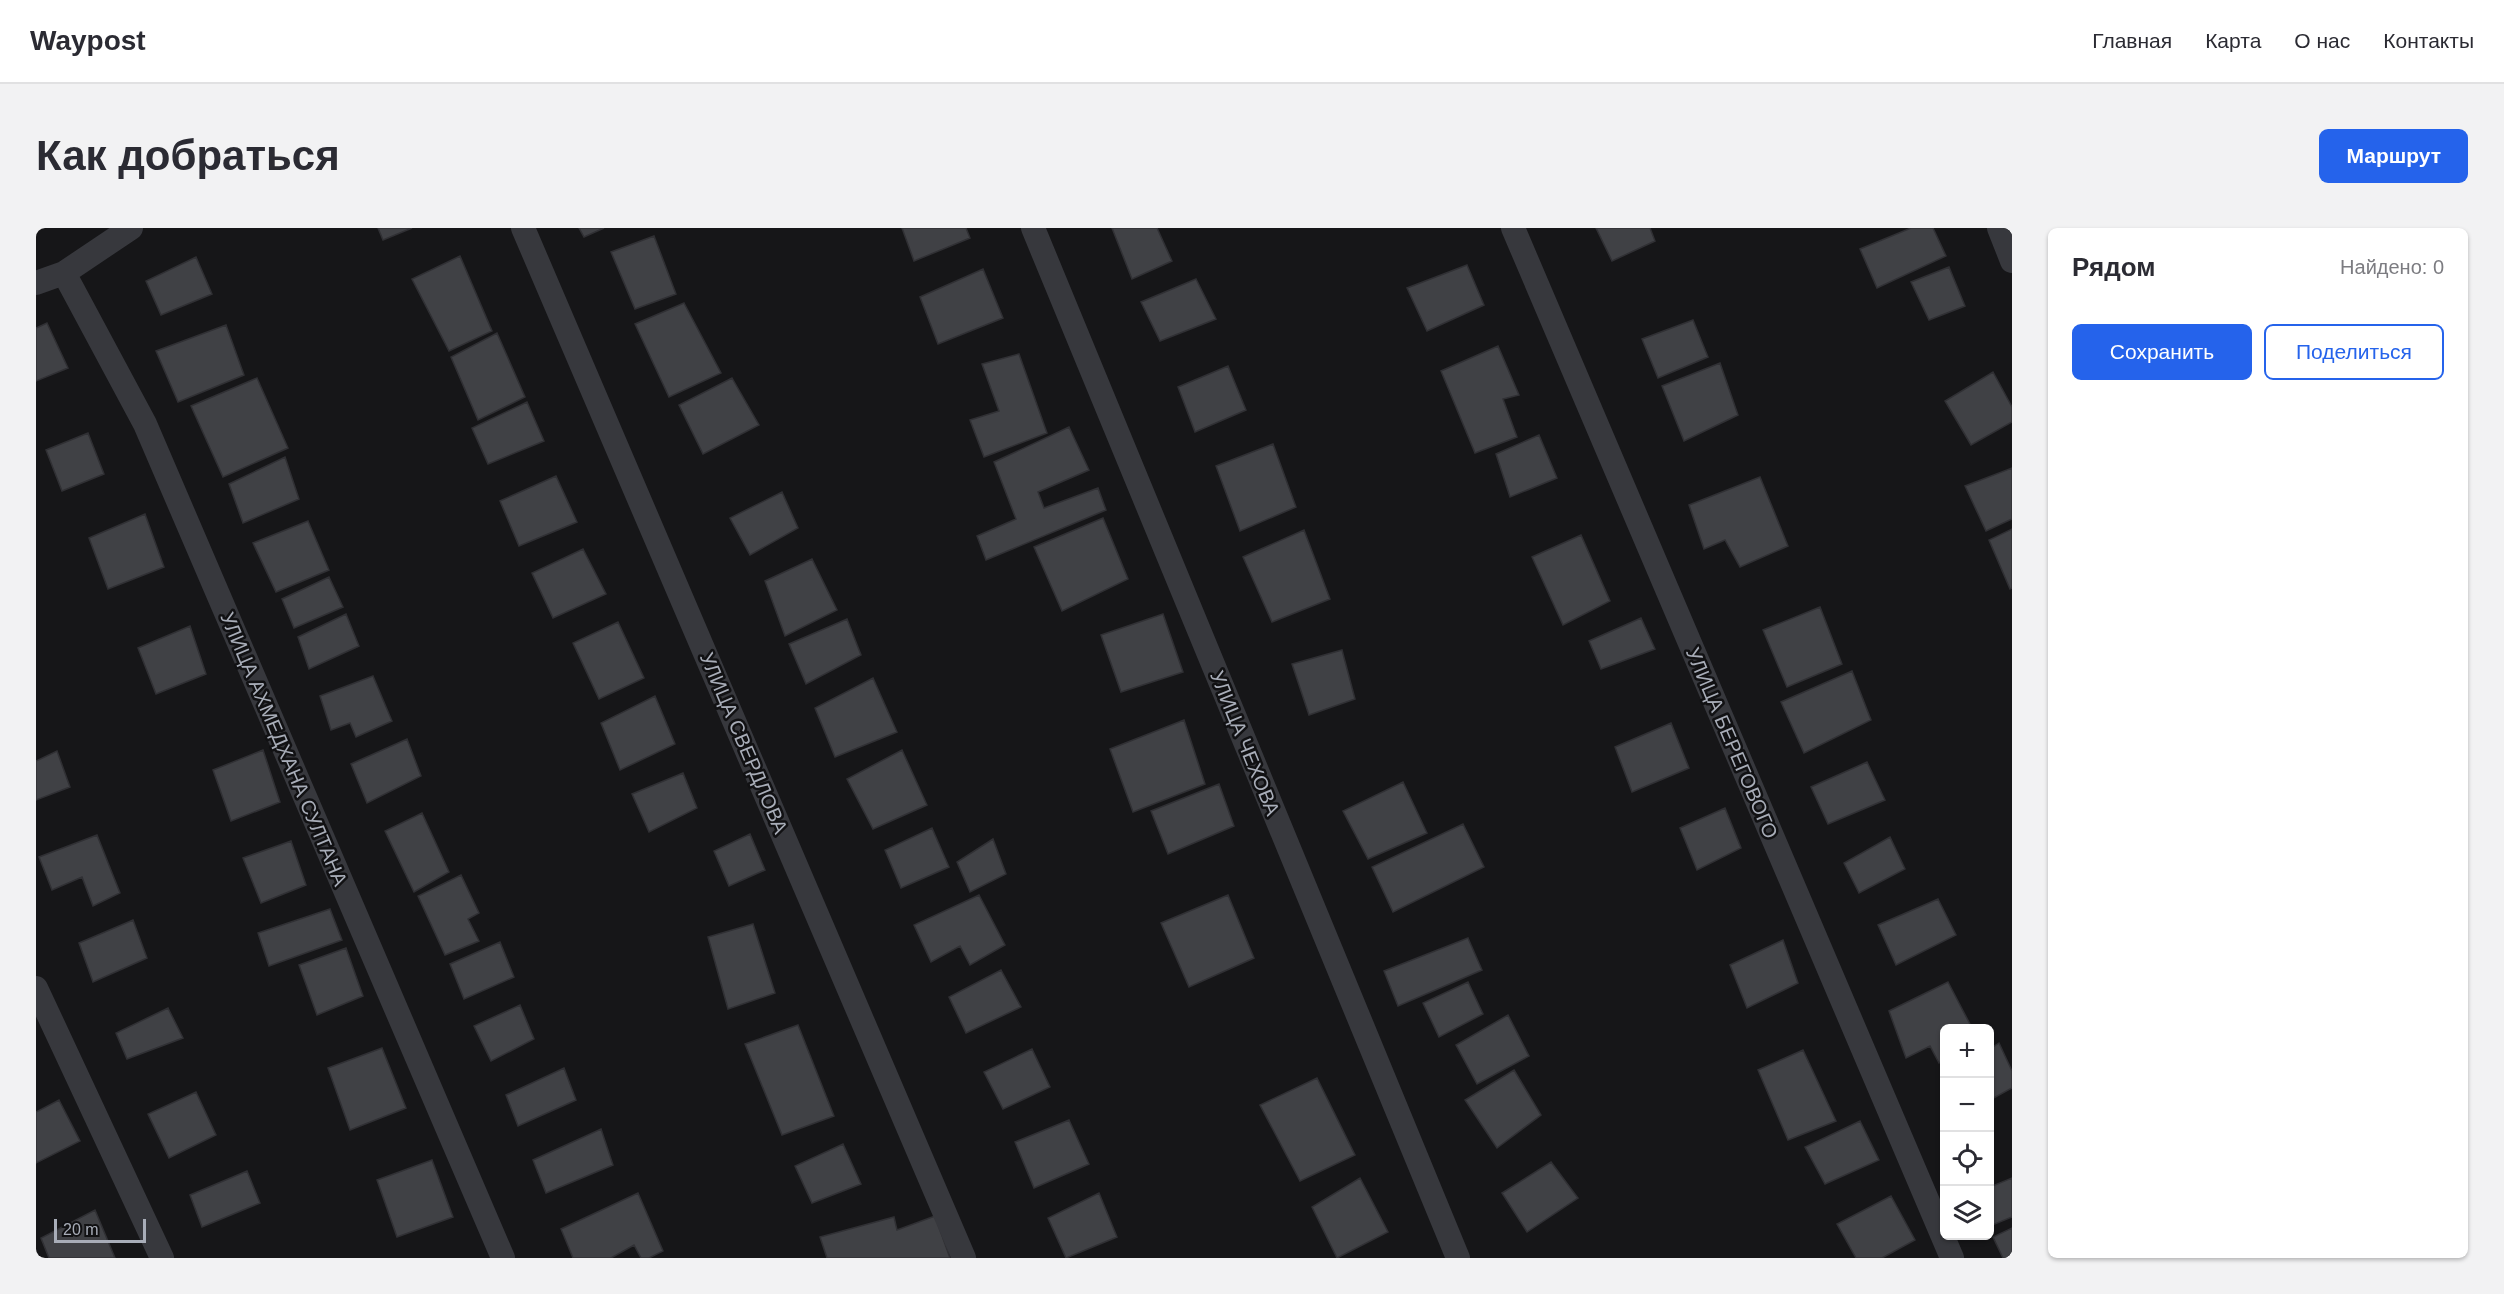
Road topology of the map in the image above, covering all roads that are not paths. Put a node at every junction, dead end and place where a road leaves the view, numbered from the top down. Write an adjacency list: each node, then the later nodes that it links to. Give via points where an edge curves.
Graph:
1 (131, 228): 7 (street)
2 (523, 228): 12 (street, УЛИЦА СВЕРДЛОВА)
3 (1033, 228): 13 (street, УЛИЦА ЧЕХОВА)
4 (1513, 228): 14 (street, УЛИЦА БЕРЕГОВОГО)
5 (1999, 228): 6 (street)
6 (2012, 261)
7 (64, 273): 8 (street); 11 (street, УЛИЦА АХМЕДХАНА СУЛТАНА, via 145,424)
8 (36, 283)
9 (36, 988): 10 (street)
10 (162, 1258)
11 (504, 1258)
12 (964, 1258)
13 (1458, 1258)
14 (1952, 1258)

